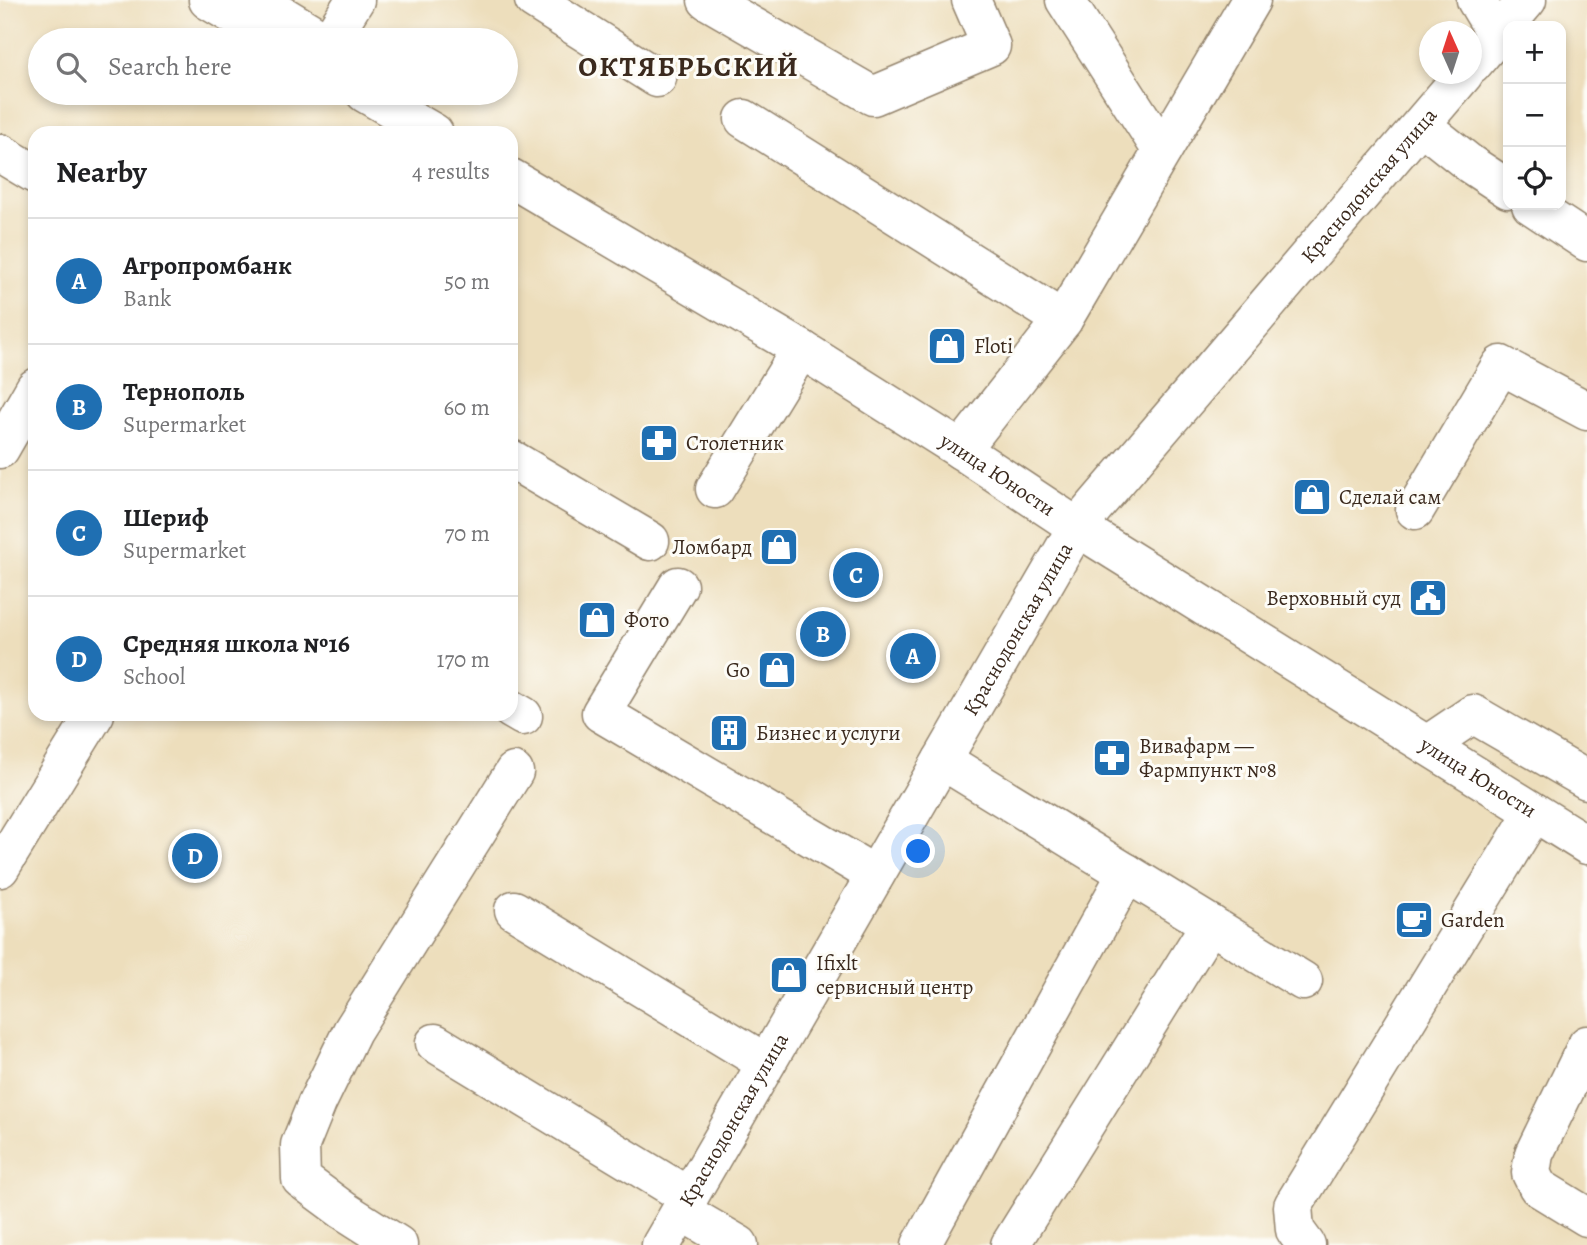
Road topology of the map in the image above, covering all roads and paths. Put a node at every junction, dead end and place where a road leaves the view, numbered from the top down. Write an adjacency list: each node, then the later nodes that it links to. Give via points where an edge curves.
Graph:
1 (208, 0): 11 (street)
2 (355, 0): 13 (street)
3 (534, 0): 16 (street)
4 (707, 0): 5 (street, via 873,96 991,46)
5 (971, 0)
6 (1065, 0): 22 (street)
7 (1251, 0): 22 (street)
8 (1476, 0): 14 (street)
9 (1527, 0): 14 (street)
10 (261, 2): 12 (street)
11 (256, 28)
12 (303, 28)
13 (338, 28)
14 (1497, 35): 15 (street)
15 (1482, 53)
16 (657, 78)
17 (1456, 84): 20 (street, Краснодонская улица)
18 (386, 105): 21 (street)
19 (744, 119): 29 (street)
20 (1421, 125): 25 (street); 38 (street, Краснодонская улица)
21 (422, 126)
22 (1162, 151): 29 (street)
23 (0, 153): 24 (street)
24 (28, 170)
25 (1503, 187)
26 (518, 188): 30 (street, улица Юности)
27 (1539, 210): 28 (street)
28 (1587, 242)
29 (1063, 320): 34 (street)
30 (801, 349): 34 (street, улица Юности); 36 (street)
31 (28, 406): 33 (street)
32 (1587, 411): 37 (street, via 1501,366)
33 (17, 434)
34 (961, 450): 38 (street, улица Юности)
35 (518, 463): 39 (street)
36 (715, 489)
37 (1415, 510)
38 (1077, 527): 42 (street, улица Юности); 43 (street, Краснодонская улица)
39 (650, 541)
40 (678, 586): 50 (street, via 601,713)
41 (91, 721): 48 (street)
42 (1427, 745): 45 (street, via 1473,714); 46 (street, улица Юности)
43 (943, 760): 49 (street); 50 (street, Краснодонская улица)
44 (514, 772): 59 (street, via 352,1031 300,1145 301,1179)
45 (1587, 780)
46 (1534, 812): 47 (street, улица Юности); 64 (street, via 1293,1206 1294,1230)
47 (1587, 845)
48 (0, 868)
49 (1127, 873): 52 (street); 62 (street)
50 (875, 875): 56 (street, Краснодонская улица)
51 (514, 910): 56 (street)
52 (1210, 924): 53 (street); 63 (street)
53 (1303, 981)
54 (435, 1043): 57 (street)
55 (1587, 1045): 58 (street, via 1534,1154 1531,1173 1538,1186)
56 (766, 1063): 57 (street, Краснодонская улица)
57 (685, 1204): 60 (street, Краснодонская улица); 61 (street)
58 (1587, 1217)
59 (398, 1245)
60 (661, 1245)
61 (739, 1245)
62 (921, 1245)
63 (1010, 1245)
64 (1306, 1245)

